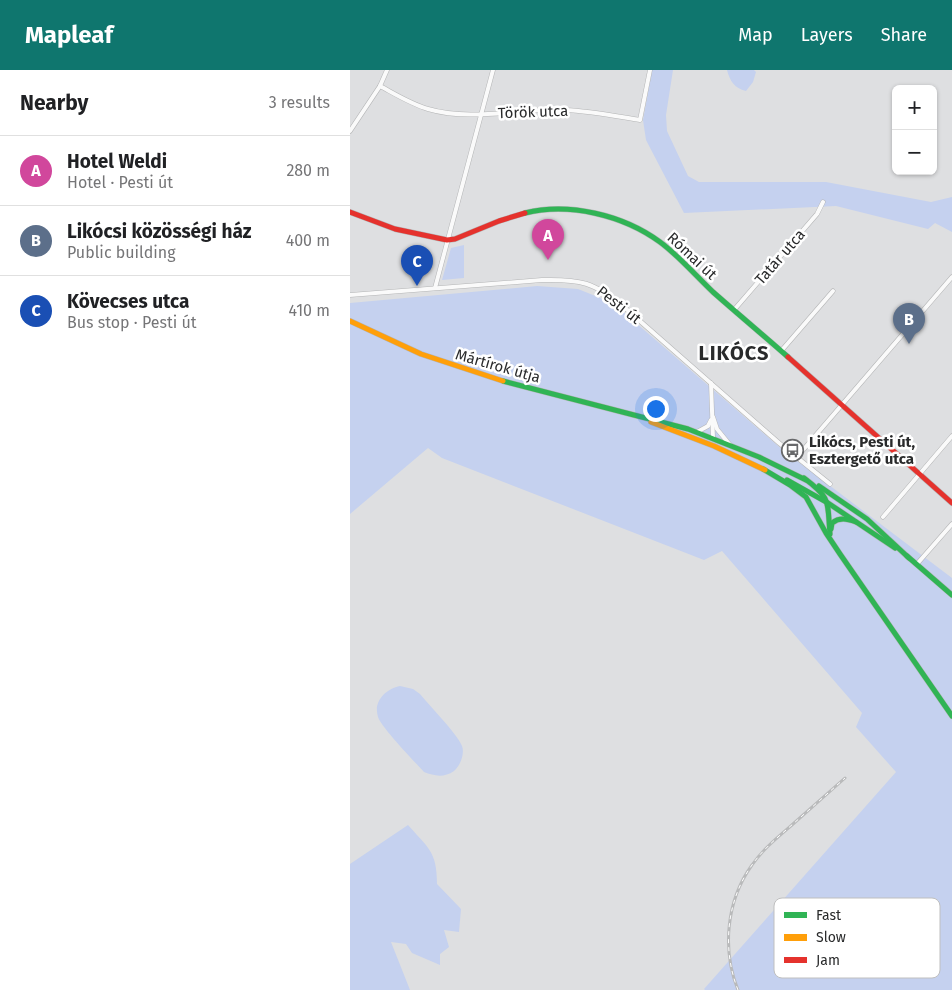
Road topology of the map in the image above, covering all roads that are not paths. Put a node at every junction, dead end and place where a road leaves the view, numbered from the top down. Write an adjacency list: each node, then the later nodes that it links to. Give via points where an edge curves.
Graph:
1 (387, 70): 4 (street)
2 (494, 70): 5 (street)
3 (650, 70): 5 (street, Török utca, via 640,120 564,110)
4 (380, 86): 5 (street, Török utca, via 427,109 449,114); 6 (street)
5 (482, 114): 9 (street)
6 (350, 131)
7 (824, 202): 14 (street, Tatár utca)
8 (350, 212): 9 (main road, Római út, via 395,229)
9 (447, 240): 11 (street); 14 (main road, Római út, via 524,213 567,210 595,214 658,240)
10 (952, 277): 18 (street)
11 (435, 288): 13 (street, Pesti út); 17 (street, Pesti út, via 564,279 593,285 611,296)
12 (833, 291): 16 (street)
13 (350, 295)
14 (734, 310): 16 (main road, Római út)
15 (350, 321): 20 (main road, Mártírok útja, via 413,351 454,366)
16 (782, 350): 18 (main road, Római út)
17 (711, 383): 19 (street); 26 (street, Pesti út)
18 (842, 406): 26 (street); 28 (main road, Római út)
19 (712, 412): 21 (street, via 708,426); 23 (street); 24 (street, via 717,429)
20 (645, 419): 21 (main road); 25 (main road)
21 (697, 432): 23 (main road)
22 (952, 436): 28 (street)
23 (713, 438): 24 (main road); 25 (street)
24 (730, 445): 29 (main road)
25 (714, 446): 27 (main road)
26 (797, 457): 30 (street, Pesti út)
27 (763, 469): 31 (main road); 36 (main road, via 806,497)
28 (919, 475): 32 (main road, Római út); 33 (street)
29 (804, 478): 31 (main road, via 824,494); 37 (main road, via 870,522)
30 (830, 484)
31 (828, 503): 34 (main road); 36 (main road)
32 (952, 503)
33 (883, 517)
34 (856, 522): 36 (main road, via 845,518 833,521); 37 (main road)
35 (952, 524): 38 (street)
36 (831, 540): 40 (main road)
37 (909, 558): 38 (main road)
38 (917, 564): 39 (main road)
39 (952, 595)
40 (952, 716)

